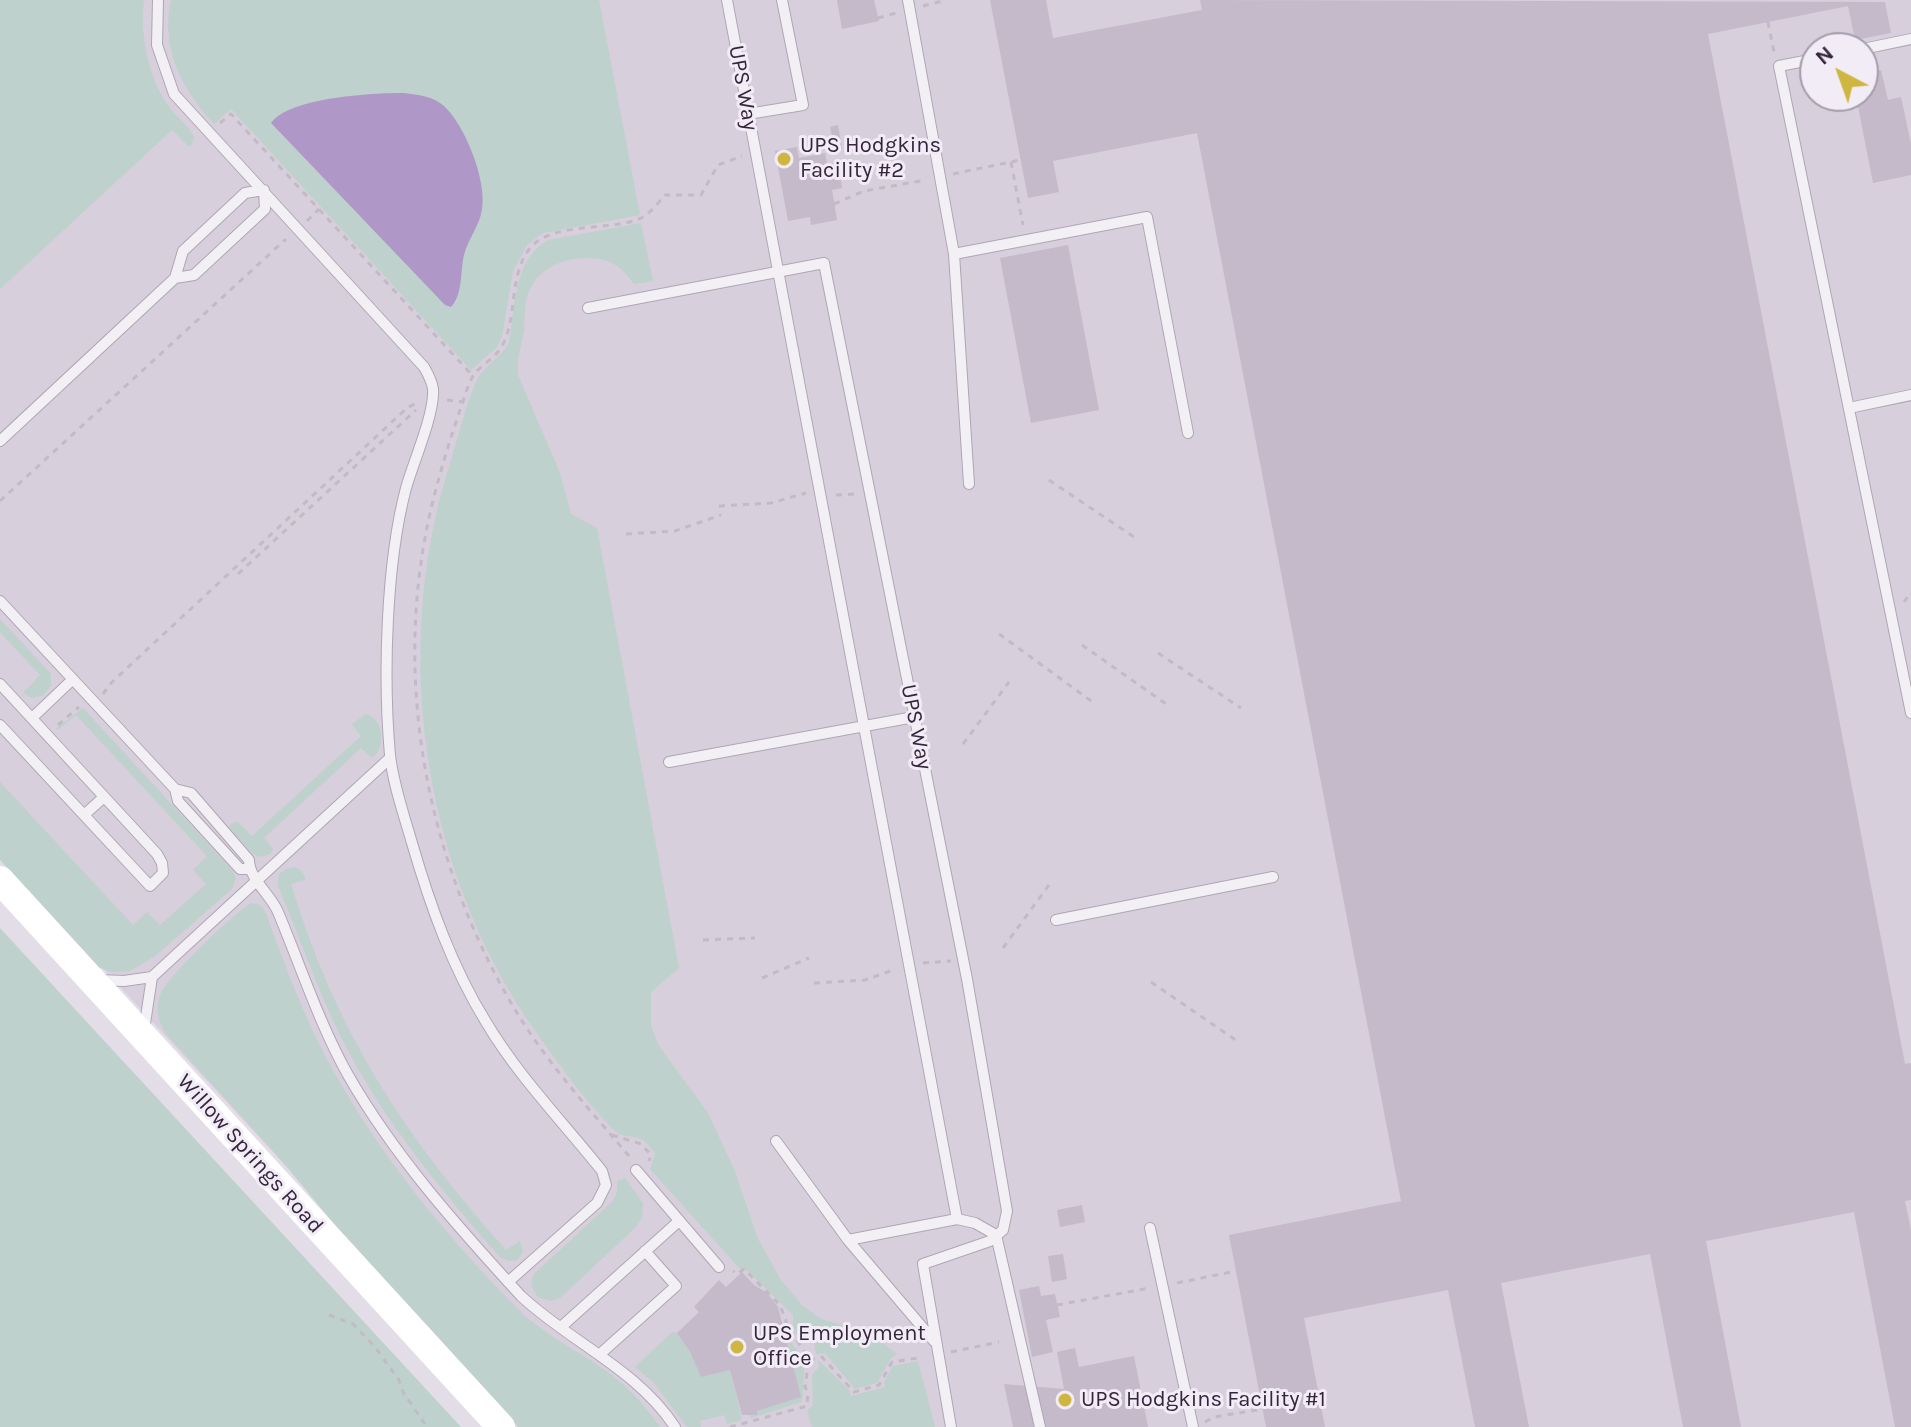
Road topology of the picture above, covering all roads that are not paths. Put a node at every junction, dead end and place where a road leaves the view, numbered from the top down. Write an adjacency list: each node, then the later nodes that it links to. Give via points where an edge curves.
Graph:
1 (158, 0): 9 (lane, via 157,45 174,94)
2 (727, 0): 8 (lane, UPS Way)
3 (782, 0): 8 (lane, via 803,105)
4 (908, 0): 10 (lane)
5 (1911, 39): 6 (lane)
6 (1879, 46)
7 (1799, 62): 15 (lane, via 1779,66)
8 (748, 114): 11 (lane, UPS Way)
9 (264, 190): 12 (lane, via 245,193 183,251); 12 (lane, via 265,209 194,275); 27 (lane, via 432,381 433,401 406,489 395,550 387,706)
10 (954, 254): 16 (lane, via 1147,217); 18 (lane)
11 (777, 271): 13 (lane, UPS Way); 23 (lane, UPS Way, via 824,263); 26 (lane, UPS Way)
12 (175, 278): 17 (lane)
13 (588, 308)
14 (1911, 395): 15 (lane)
15 (1849, 408): 22 (lane)
16 (1188, 433)
17 (0, 441)
18 (969, 484)
19 (0, 601): 20 (lane)
20 (73, 679): 24 (lane); 32 (lane, via 175,789 191,793 249,860)
21 (0, 684): 24 (lane)
22 (1911, 713)
23 (914, 717): 26 (lane); 43 (lane, UPS Way, via 1007,1211 1003,1230)
24 (32, 718): 29 (lane)
25 (0, 725): 30 (lane)
26 (864, 725): 28 (lane); 40 (lane, UPS Way)
27 (390, 758): 32 (lane); 47 (lane, via 425,887 485,1022 602,1171 606,1185 597,1203)
28 (669, 762)
29 (104, 797): 30 (lane); 30 (lane, via 162,863 163,873 150,886)
30 (84, 815)
31 (1273, 877): 34 (lane)
32 (257, 879): 35 (lane); 47 (lane, via 276,908 313,1003 364,1101 413,1171)
33 (0, 880): 36 (main road, Willow Springs Road)
34 (1056, 920)
35 (152, 977): 36 (lane); 37 (lane)
36 (92, 980): 37 (main road, Willow Springs Road)
37 (143, 1036): 51 (main road, Willow Springs Road)
38 (776, 1141): 44 (lane)
39 (636, 1170): 41 (lane)
40 (957, 1219): 43 (lane); 44 (lane)
41 (679, 1221): 45 (lane); 46 (lane)
42 (1150, 1228): 55 (lane)
43 (996, 1235): 49 (lane, via 923,1264); 54 (lane)
44 (848, 1240): 49 (lane)
45 (645, 1251): 48 (lane); 50 (lane, via 676,1286)
46 (719, 1267)
47 (508, 1282): 48 (lane)
48 (561, 1327): 50 (lane)
49 (935, 1343): 53 (lane)
50 (599, 1355): 52 (lane, via 638,1386)
51 (501, 1427)
52 (675, 1427)
53 (951, 1427)
54 (1040, 1427)
55 (1195, 1427)

